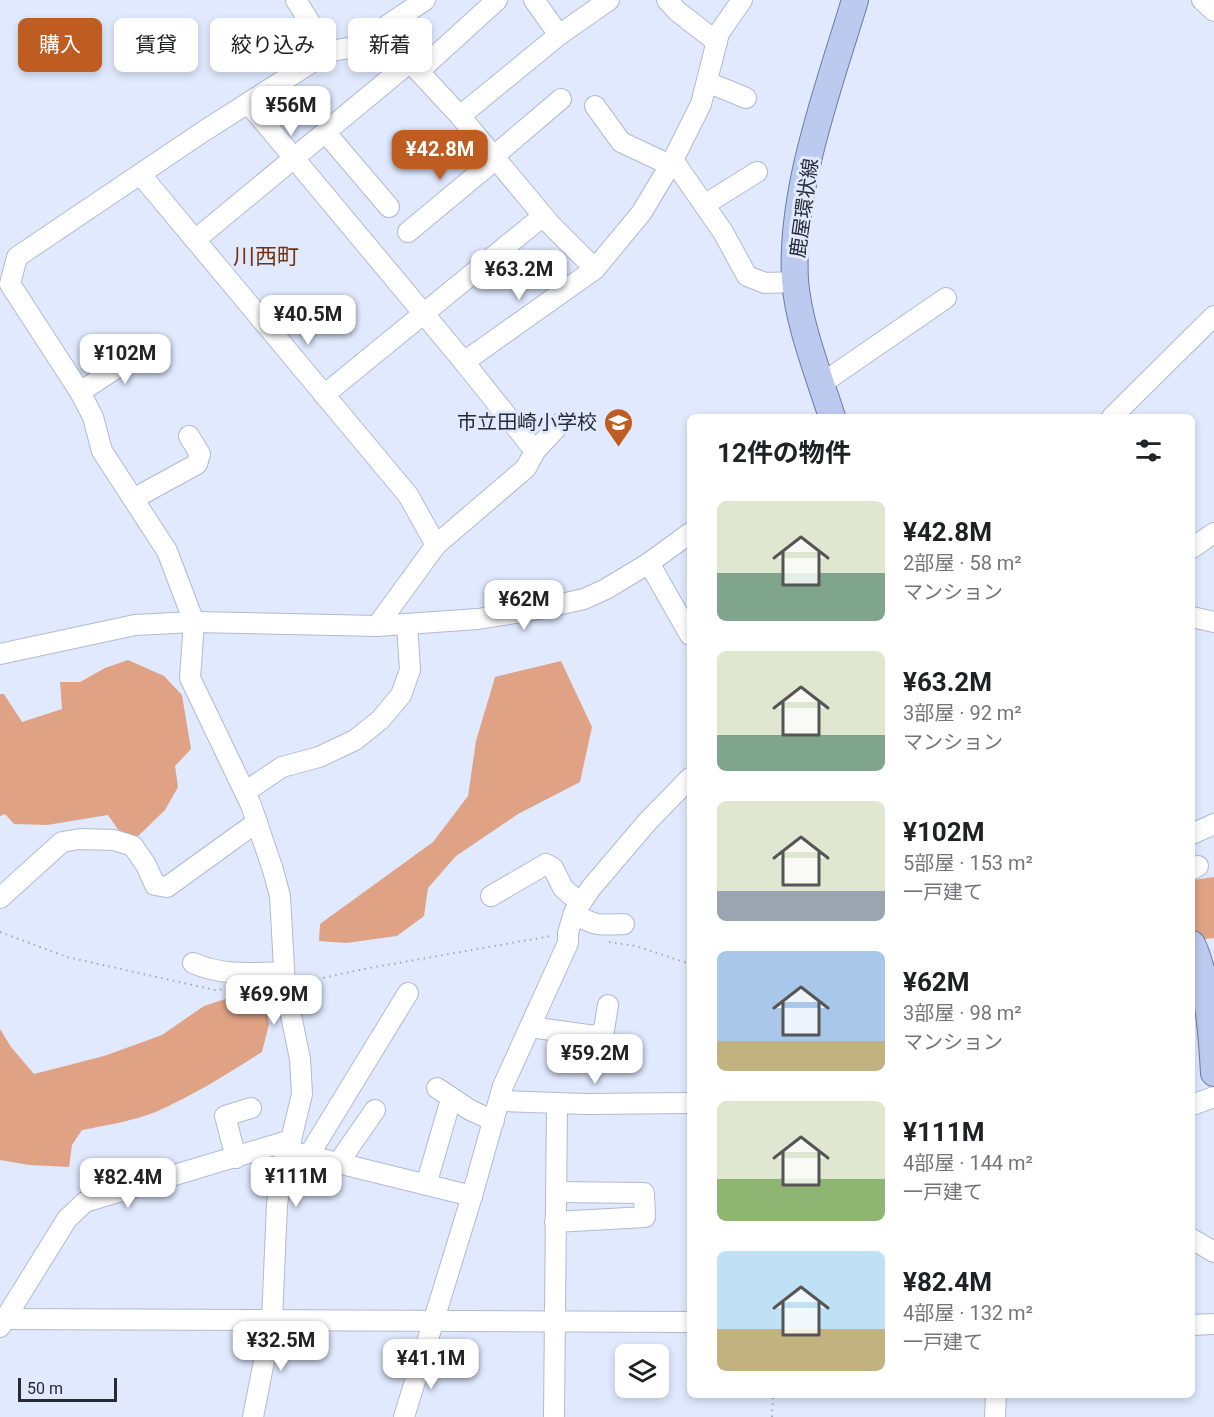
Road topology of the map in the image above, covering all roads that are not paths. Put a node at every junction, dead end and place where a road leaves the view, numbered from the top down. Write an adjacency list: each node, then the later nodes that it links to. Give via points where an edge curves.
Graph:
1 (296, 0): 11 (street)
2 (497, 0): 15 (street)
3 (534, 0): 13 (street)
4 (609, 0): 13 (street)
5 (668, 0): 14 (street)
6 (742, 0): 14 (street)
7 (855, 0): 37 (main road, 鹿屋環状線, via 816,130 802,195)
8 (1202, 0): 10 (street)
9 (419, 2): 12 (street)
10 (1214, 11)
11 (307, 18)
12 (396, 18)
13 (559, 35): 24 (street)
14 (717, 42): 19 (street)
15 (432, 52)
16 (296, 72): 22 (street)
17 (406, 72): 25 (street)
18 (420, 72): 24 (street)
19 (707, 82): 20 (street); 28 (street, via 701,104)
20 (746, 98)
21 (553, 100): 26 (street)
22 (248, 103): 27 (street); 30 (street)
23 (595, 106): 28 (street, via 621,142)
24 (460, 116): 26 (street)
25 (326, 133): 27 (street); 32 (street)
26 (495, 158): 33 (street); 34 (street)
27 (294, 160): 35 (street); 40 (street)
28 (671, 162): 31 (street); 36 (street, via 642,212)
29 (757, 172): 31 (street)
30 (141, 175): 35 (street); 38 (street, via 17,257)
31 (704, 205): 37 (street, via 747,276 765,283)
32 (389, 207)
33 (543, 216): 36 (street); 40 (street)
34 (408, 232)
35 (195, 240): 46 (street)
36 (595, 269): 43 (street)
37 (795, 282): 44 (main road, 鹿屋環状線)
38 (5, 284): 45 (street)
39 (946, 298): 44 (street)
40 (423, 314): 43 (street); 46 (street)
41 (1214, 316): 48 (street)
42 (150, 346): 45 (street)
43 (464, 362): 51 (street)
44 (821, 384): 47 (main road, 鹿屋環状線)
45 (80, 393): 52 (street, via 93,417 102,451)
46 (324, 395): 55 (street, via 408,495)
47 (831, 414)
48 (1115, 414)
49 (561, 423): 51 (street)
50 (189, 436): 52 (street, via 200,454 197,464)
51 (535, 451): 55 (street, via 526,468)
52 (133, 499): 59 (street, via 167,551)
53 (1214, 533): 56 (street)
54 (687, 535): 57 (street)
55 (436, 545): 62 (street)
56 (1195, 546)
57 (649, 563): 61 (street, via 584,599 478,619); 63 (street)
58 (1195, 618): 60 (street)
59 (194, 622): 62 (street); 64 (street, via 135,625); 66 (street, via 190,678)
60 (1214, 622)
61 (407, 624): 62 (street); 66 (street, via 411,670 401,695 380,720 355,740 319,757 282,767)
62 (377, 626)
63 (687, 629)
64 (0, 654)
65 (687, 781): 72 (street, via 648,821)
66 (245, 792): 67 (street)
67 (257, 822): 71 (street, via 167,887 155,885 133,846 114,840 80,839 62,842); 76 (street, via 280,896)
68 (1214, 824): 69 (street)
69 (1195, 833)
70 (491, 896): 72 (street, via 546,864 553,868)
71 (0, 898)
72 (577, 908): 73 (street, via 586,921 598,926); 79 (street, via 568,943)
73 (624, 924)
74 (1195, 954): 80 (main road, via 1204,985)
75 (193, 963): 76 (street, via 236,974)
76 (284, 979): 91 (street, via 300,1059 302,1094)
77 (408, 993): 92 (street)
78 (608, 1005): 79 (street, via 604,1030 595,1036)
79 (530, 1027): 83 (street)
80 (1214, 1073)
81 (437, 1088): 90 (street)
82 (1214, 1097): 86 (street)
83 (500, 1101): 84 (street); 90 (street)
84 (557, 1103): 85 (street); 96 (street)
85 (687, 1103)
86 (1195, 1104)
87 (449, 1106): 95 (street)
88 (251, 1108): 93 (street, via 225,1116)
89 (375, 1110): 94 (street)
90 (494, 1121): 97 (street)
91 (288, 1145): 92 (street); 93 (street); 101 (street, via 277,1204)
92 (309, 1155): 94 (street)
93 (236, 1158): 104 (street, via 85,1202 67,1219)
94 (339, 1162): 95 (street)
95 (426, 1185): 97 (street)
96 (556, 1192): 98 (street); 98 (street, via 644,1193 645,1217)
97 (472, 1196): 102 (street)
98 (555, 1222): 103 (street)
99 (1195, 1241): 100 (street)
100 (1214, 1252)
101 (272, 1320): 102 (street); 104 (street); 109 (street)
102 (434, 1321): 103 (street); 110 (street)
103 (554, 1321): 105 (street); 111 (street)
104 (1, 1322)
105 (687, 1322)
106 (1195, 1324): 107 (street)
107 (1214, 1324)
108 (996, 1398): 112 (street)
109 (252, 1417)
110 (404, 1417)
111 (554, 1417)
112 (995, 1417)

